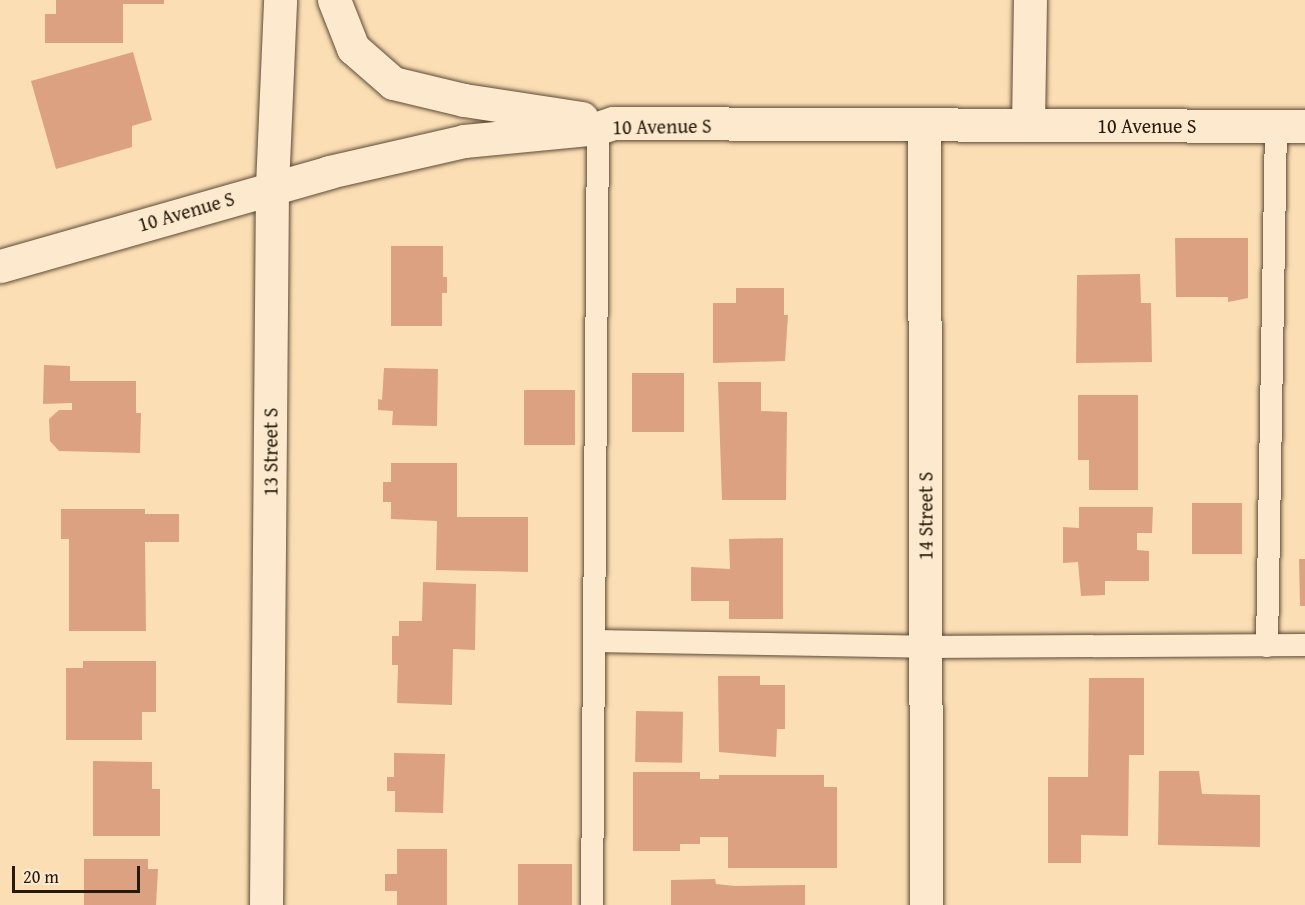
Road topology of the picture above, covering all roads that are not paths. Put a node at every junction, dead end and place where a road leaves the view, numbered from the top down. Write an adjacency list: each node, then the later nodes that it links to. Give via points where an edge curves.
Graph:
1 (280, 0): 8 (street, 13 Street S)
2 (334, 0): 6 (street, via 353,48 393,83)
3 (1030, 0): 4 (street)
4 (1028, 125): 5 (street, 10 Avenue S); 7 (street, 10 Avenue S)
5 (1291, 125): 12 (lane)
6 (605, 126): 7 (street, 10 Avenue S); 8 (street, 10 Avenue S, via 465,141); 10 (lane)
7 (924, 126): 13 (street, 14 Street S)
8 (272, 186): 9 (street, 10 Avenue S); 14 (street, 13 Street S)
9 (0, 266)
10 (594, 641): 13 (lane); 15 (lane)
11 (1305, 645): 12 (lane)
12 (1266, 646): 13 (lane)
13 (925, 647): 16 (street, 14 Street S)
14 (266, 905)
15 (592, 905)
16 (926, 905)

